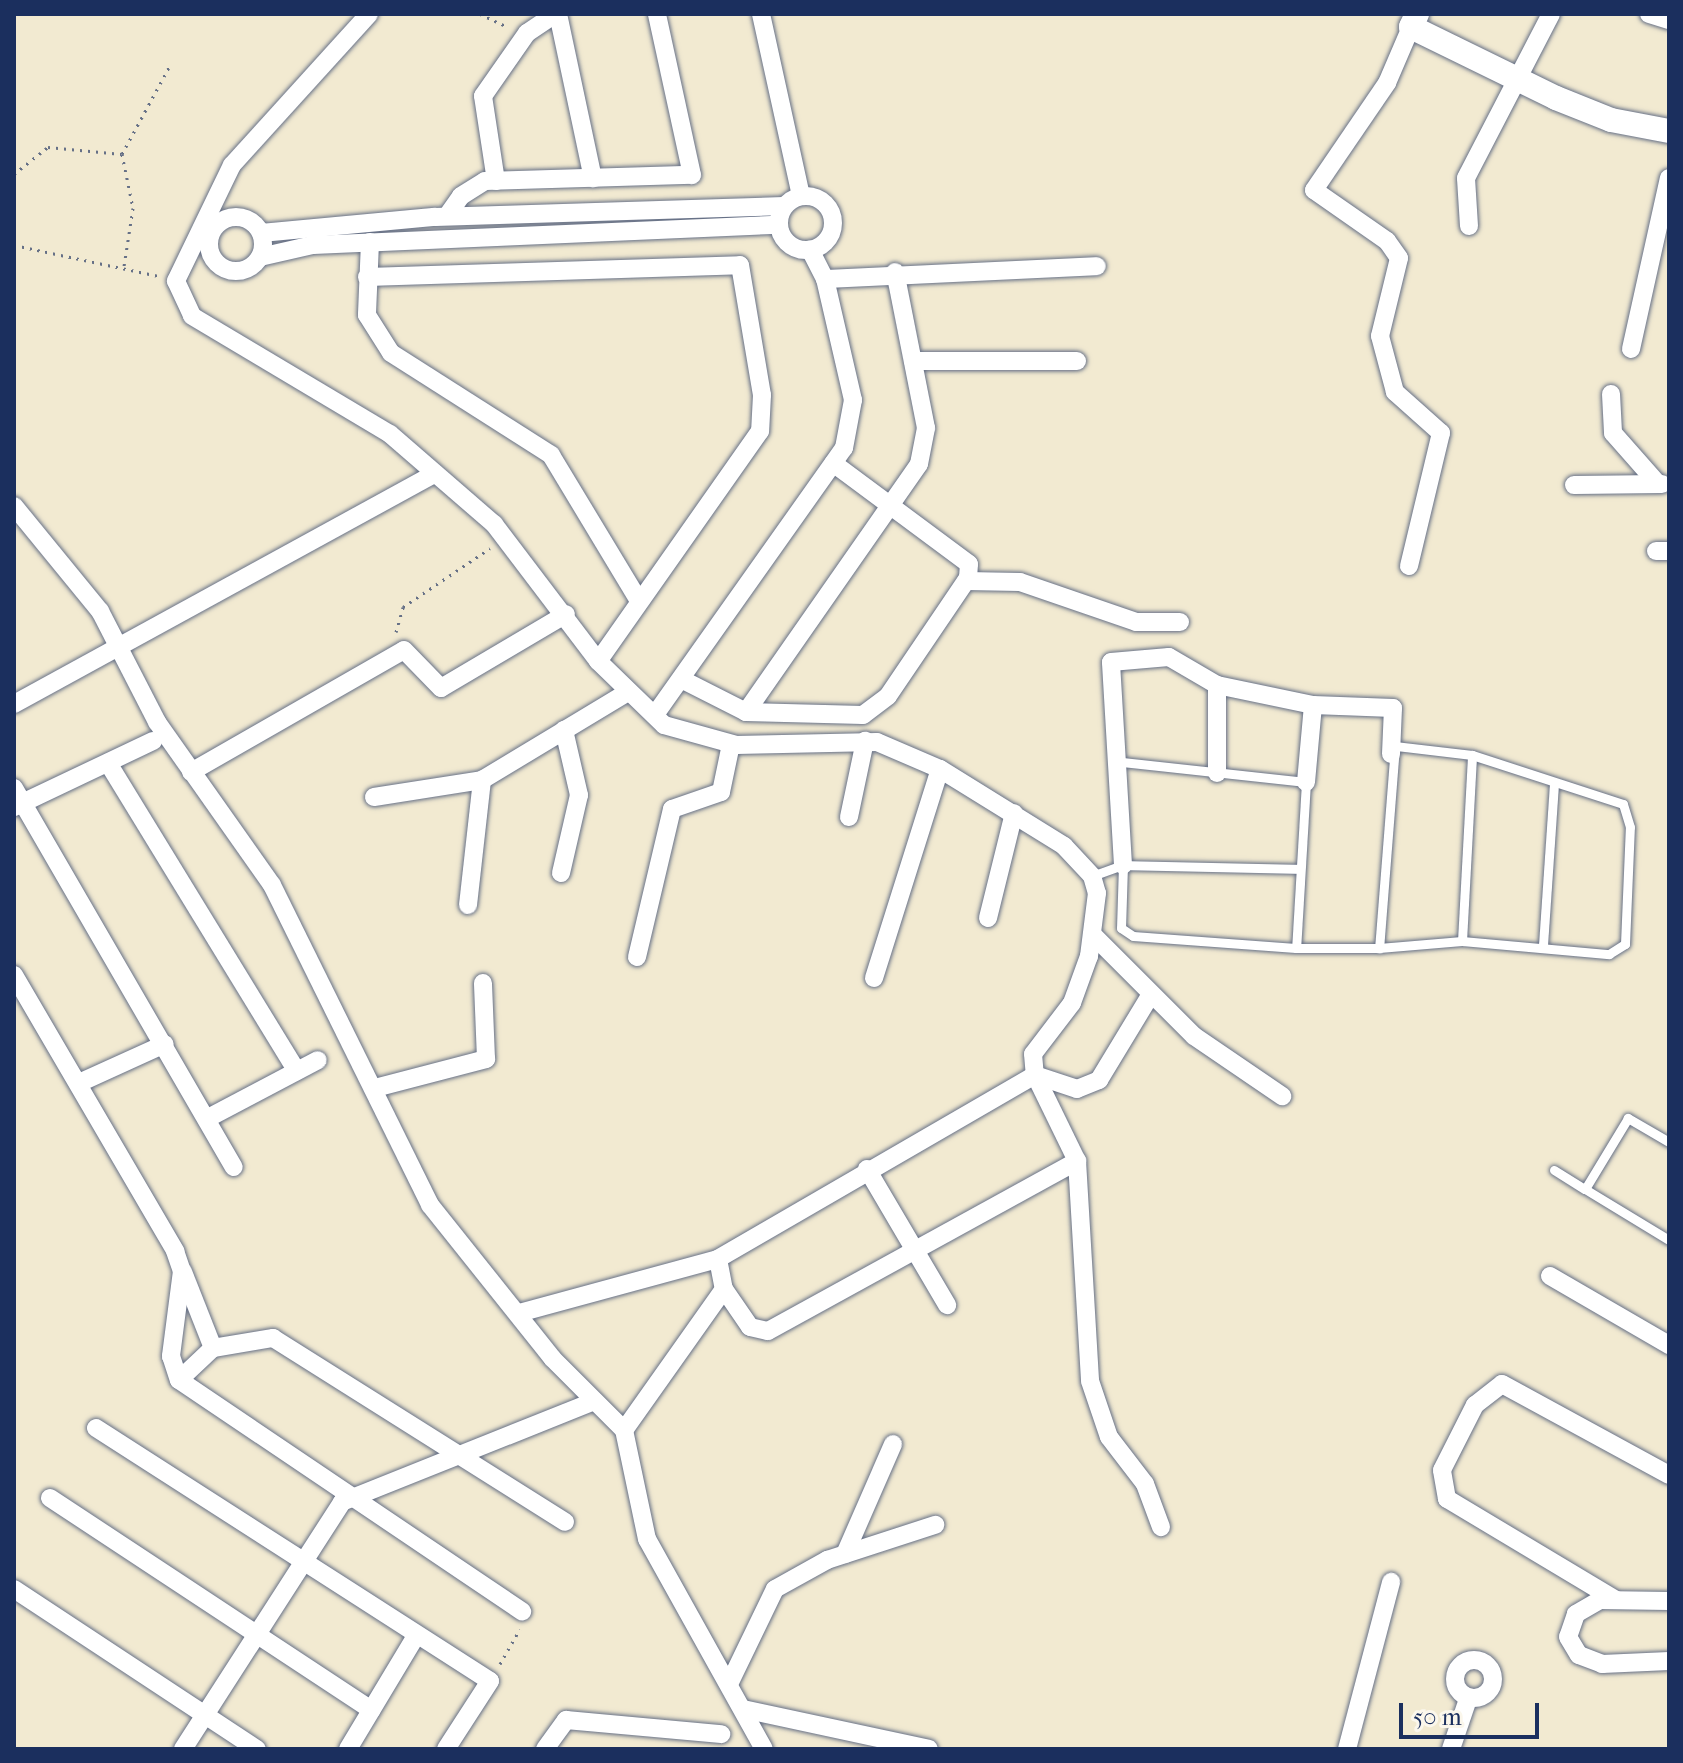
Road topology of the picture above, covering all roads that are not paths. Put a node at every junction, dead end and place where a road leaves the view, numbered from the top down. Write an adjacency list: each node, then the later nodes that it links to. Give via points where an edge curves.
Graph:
1 (369, 14): 17 (street, via 232,165)
2 (557, 14): 11 (street); 13 (street, via 527,33 483,96)
3 (657, 14): 11 (street, via 692,175)
4 (761, 14): 14 (street)
5 (1551, 14): 9 (street)
6 (1649, 14): 8 (street)
7 (1414, 20): 9 (street); 40 (street, via 1387,83 1314,190 1387,241 1399,258 1380,336 1395,392 1441,433)
8 (1669, 20)
9 (1513, 77): 10 (street, via 1611,120); 19 (street, via 1466,178)
10 (1669, 131)
11 (593, 178): 13 (street)
12 (1669, 178): 30 (street)
13 (496, 181): 16 (street, via 461,196)
14 (801, 196): 15 (street); 22 (street, via 822,201 833,219 828,239)
15 (784, 206): 16 (street); 18 (street)
16 (447, 216): 20 (street)
17 (215, 219): 20 (street, via 245,218); 23 (street); 25 (street, via 210,237)
18 (778, 225): 21 (street); 22 (street, via 789,245)
19 (1469, 226)
20 (261, 233): 24 (street)
21 (370, 242): 24 (street); 28 (street)
22 (810, 250): 29 (street)
23 (187, 254): 25 (street); 35 (street, via 176,281 192,316 390,434)
24 (260, 257): 25 (street, via 243,270)
25 (213, 258)
26 (1097, 266): 27 (street)
27 (895, 272): 29 (street); 31 (street)
28 (367, 277): 42 (street, via 367,315 391,353 557,462); 42 (street, via 740,265 762,395 760,431)
29 (825, 279): 34 (street, via 853,400 844,448)
30 (1631, 349)
31 (913, 361): 32 (street); 38 (street, via 924,445)
32 (1077, 361)
33 (1611, 394): 36 (street, via 1613,433)
34 (833, 463): 38 (street); 47 (street)
35 (434, 474): 43 (street, via 505,538); 45 (street, via 326,528)
36 (1663, 484): 37 (street)
37 (1574, 485)
38 (894, 503): 41 (street, via 960,550 969,564); 53 (street)
39 (14, 506): 45 (street, via 100,611)
40 (1409, 566)
41 (966, 581): 44 (street, via 1020,582 1136,622); 53 (street, via 877,709 841,716)
42 (639, 601): 46 (street)
43 (566, 614): 49 (street); 63 (street, via 441,688 404,650)
44 (1180, 622)
45 (120, 648): 50 (street); 63 (street)
46 (603, 654)
47 (681, 679): 52 (street); 53 (street)
48 (1217, 685): 51 (street); 60 (street, via 1169,657 1111,662); 64 (street)
49 (626, 693): 54 (street); 57 (street, via 664,725)
50 (14, 704)
51 (1313, 705): 58 (street, via 1393,708); 66 (street)
52 (659, 709)
53 (746, 712)
54 (564, 730): 65 (street); 74 (street, via 579,795)
55 (153, 741): 61 (street)
56 (865, 741): 57 (street); 62 (street); 71 (street)
57 (731, 744): 83 (street, via 721,792 672,809)
58 (1391, 754): 59 (lane, via 1404,743); 82 (lane)
59 (1472, 755): 67 (lane); 79 (lane)
60 (1122, 762): 64 (lane); 72 (street)
61 (108, 763): 69 (street); 90 (street)
62 (940, 769): 70 (street); 85 (street)
63 (191, 772): 93 (street, via 295,923)
64 (1217, 773): 66 (lane)
65 (482, 780): 68 (street); 76 (street)
66 (1306, 782): 73 (lane)
67 (1554, 785): 80 (lane); 80 (lane, via 1613,797 1630,817 1625,944 1609,954)
68 (374, 797)
69 (17, 799): 88 (street)
70 (1014, 813): 75 (street, via 1064,846); 77 (street)
71 (849, 817)
72 (1123, 865): 73 (lane); 75 (lane); 81 (lane, via 1121,928 1133,936)
73 (1300, 869): 81 (lane)
74 (561, 873)
75 (1092, 876): 78 (street)
76 (468, 905)
77 (988, 918)
78 (1095, 937): 87 (street); 91 (street, via 1072,1003 1033,1054)
79 (1462, 941): 80 (lane); 82 (lane)
80 (1543, 945)
81 (1296, 948): 82 (lane)
82 (1379, 948)
83 (637, 957)
84 (14, 975): 92 (street)
85 (874, 978)
86 (483, 983): 93 (street, via 486,1059)
87 (1151, 994): 91 (street, via 1099,1080 1077,1089); 94 (street, via 1237,1072)
88 (165, 1044): 92 (street); 95 (street)
89 (318, 1060): 90 (street)
90 (297, 1071): 95 (street)
91 (1035, 1075): 97 (street); 99 (street)
92 (79, 1083): 105 (street)
93 (375, 1088): 109 (street, via 430,1205)
94 (1282, 1096)
95 (208, 1118): 98 (street)
96 (1669, 1142): 101 (lane, via 1628,1118)
97 (1077, 1161): 103 (street); 123 (street, via 1090,1381 1109,1437 1145,1484)
98 (234, 1167)
99 (867, 1169): 103 (street); 104 (street)
100 (1554, 1170): 101 (lane)
101 (1585, 1189): 102 (lane)
102 (1669, 1240)
103 (917, 1247): 107 (street, via 763,1333 750,1327); 108 (street)
104 (718, 1259): 107 (street); 109 (street)
105 (182, 1271): 111 (street); 112 (street, via 171,1356)
106 (1550, 1276): 110 (street)
107 (724, 1289): 115 (street)
108 (947, 1305)
109 (519, 1313): 113 (street)
110 (1669, 1345)
111 (213, 1348): 112 (street); 117 (street, via 273,1338)
112 (179, 1380): 119 (street)
113 (595, 1401): 115 (street); 117 (street)
114 (96, 1428): 125 (street)
115 (624, 1430): 134 (street, via 647,1539)
116 (893, 1444): 124 (street)
117 (449, 1454): 119 (street); 121 (street)
118 (1669, 1475): 128 (street, via 1502,1384 1475,1405 1442,1470 1447,1499)
119 (356, 1495): 125 (street, via 342,1502); 130 (street)
120 (50, 1498): 131 (street)
121 (565, 1522)
122 (935, 1525): 124 (street)
123 (1161, 1527)
124 (845, 1554): 134 (street, via 775,1589)
125 (304, 1560): 131 (street); 132 (street)
126 (1391, 1582): 147 (street)
127 (14, 1589): 138 (street)
128 (1616, 1600): 129 (street); 133 (street, via 1576,1614 1568,1637 1579,1655 1602,1664)
129 (1669, 1601)
130 (522, 1611)
131 (259, 1630): 137 (street); 138 (street)
132 (416, 1636): 137 (street); 143 (street, via 490,1681)
133 (1669, 1661)
134 (730, 1682): 136 (street)
135 (1468, 1699): 148 (street)
136 (743, 1709): 145 (street); 146 (street)
137 (371, 1710): 142 (street)
138 (205, 1712): 140 (street); 141 (street)
139 (721, 1734): 144 (street, via 566,1720)
140 (183, 1749)
141 (257, 1749)
142 (348, 1749)
143 (446, 1749)
144 (545, 1749)
145 (764, 1749)
146 (929, 1749)
147 (1347, 1749)
148 (1451, 1749)

